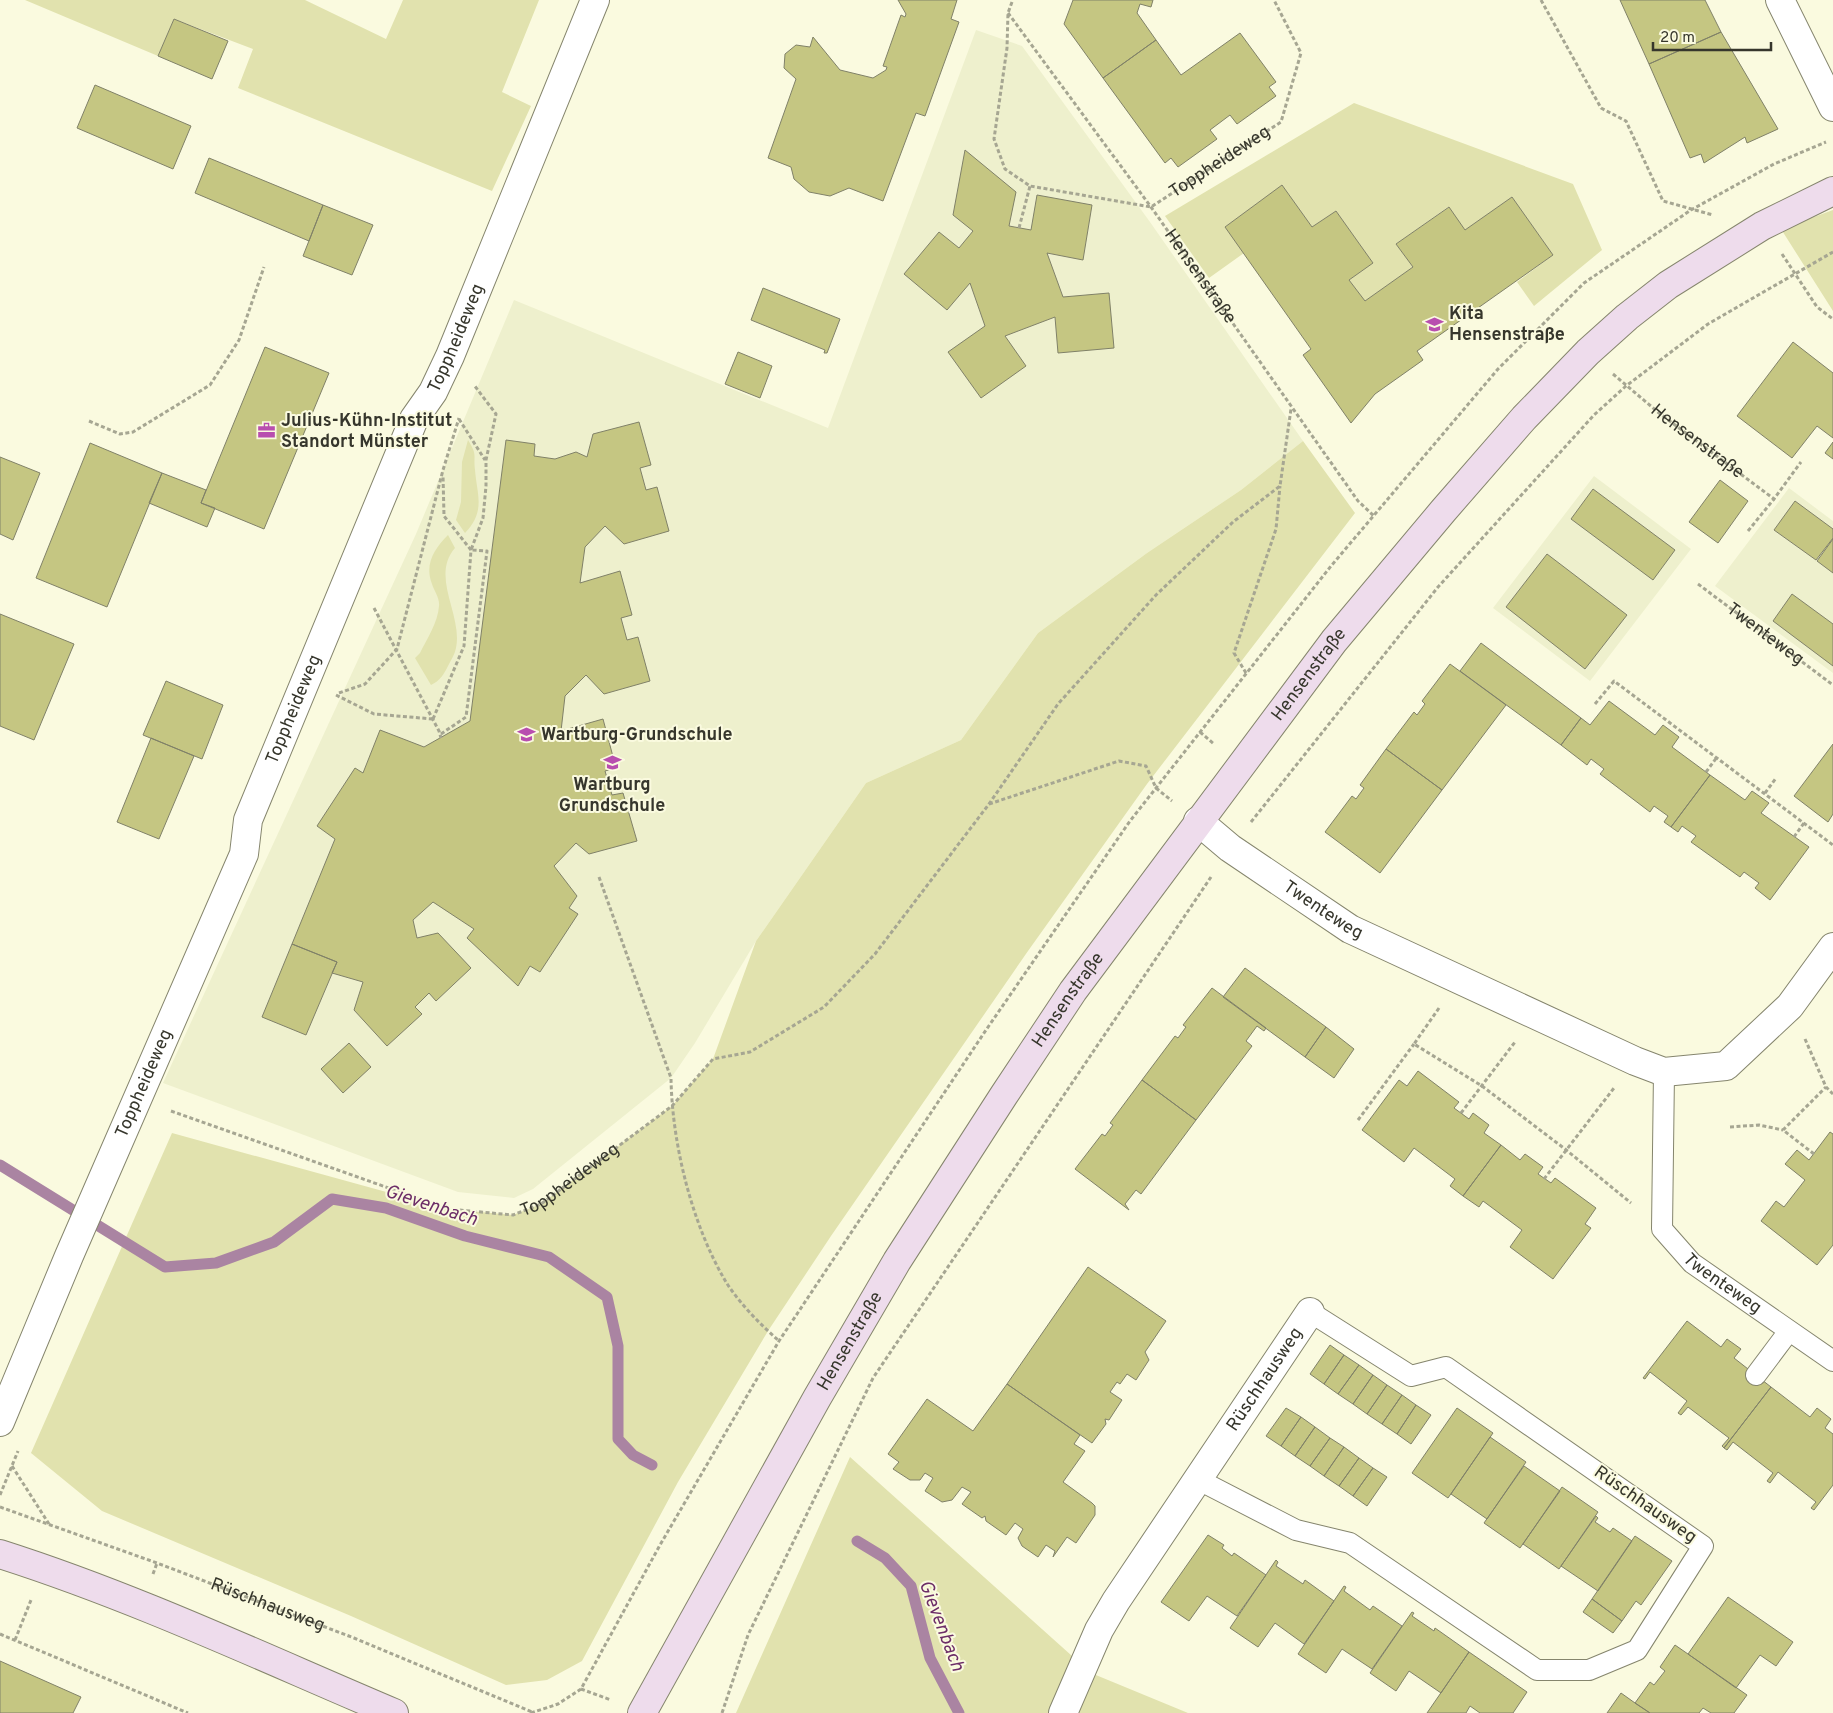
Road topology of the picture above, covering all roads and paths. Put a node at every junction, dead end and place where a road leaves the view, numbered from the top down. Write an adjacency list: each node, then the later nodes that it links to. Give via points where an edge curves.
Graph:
1 (595, 0): 33 (street, Toppheideweg, via 450,356 433,392 414,419)
2 (1274, 0): 10 (path, Toppheideweg, via 1301,52 1281,122)
3 (1541, 0): 11 (path, via 1601,108 1626,121 1663,201)
4 (1780, 0): 7 (street)
5 (1012, 2): 6 (path, Toppheideweg)
6 (1008, 13): 8 (path, Toppheideweg, via 1007,48 994,139 1005,169); 10 (path, Toppheideweg)
7 (1833, 107)
8 (1030, 186): 10 (path, Toppheideweg); 12 (path)
9 (1833, 191): 11 (main road, Hensenstraße)
10 (1151, 207): 21 (path, Hensenstraße)
11 (1762, 226): 15 (path); 17 (main road, Hensenstraße, via 1668,286)
12 (1019, 228)
13 (1833, 252): 15 (path)
14 (264, 267): 23 (path, via 238,340 210,385 133,432 120,434)
15 (1795, 272): 16 (path, via 1817,306); 18 (path, via 1708,324)
16 (1833, 319)
17 (1588, 352): 18 (path, Hensenstraße); 45 (main road, Hensenstraße, via 1524,418 1358,612)
18 (1626, 386): 28 (path, Hensenstraße); 49 (path, via 1594,415 1438,587)
19 (467, 390): 24 (path, via 470,381 496,414)
20 (462, 409): 22 (path)
21 (1291, 409): 27 (path); 29 (path, Hensenstraße, via 1358,501)
22 (459, 419): 24 (path); 26 (path)
23 (89, 421)
24 (486, 460): 31 (path, via 483,518)
25 (1801, 462): 28 (path)
26 (443, 470): 31 (path, via 444,516); 34 (path)
27 (1280, 486): 35 (path, via 1276,529 1234,653); 44 (path, Toppheideweg, via 1233,522 1156,595 1058,704)
28 (1774, 498): 30 (path)
29 (1374, 516)
30 (1748, 531)
31 (471, 550): 38 (path, via 464,646); 38 (path, via 487,551 466,716 441,736)
32 (1698, 584): 36 (path, Twenteweg)
33 (345, 585): 34 (path, via 368,596); 75 (street, Toppheideweg, via 248,820 244,854)
34 (397, 649): 38 (path); 38 (path, via 365,684 334,694 374,714)
35 (1246, 672)
36 (1833, 685)
37 (1595, 704): 39 (path, via 1614,681)
38 (433, 719)
39 (1717, 757): 40 (path); 43 (path)
40 (1706, 772)
41 (1776, 778): 43 (path)
42 (1156, 788): 44 (path, via 1146,766 1119,761)
43 (1765, 793): 46 (path)
44 (989, 804): 61 (path, Toppheideweg, via 875,954 824,1007 750,1052 713,1058)
45 (1198, 821): 49 (street, Twenteweg); 85 (main road, Hensenstraße, via 1073,991 897,1261 812,1406)
46 (1804, 823): 47 (path); 48 (path)
47 (1794, 837)
48 (1833, 845)
49 (1230, 848): 52 (street, Twenteweg, via 1350,928); 86 (path, via 873,1378 748,1635)
50 (599, 877): 61 (path, via 671,1078)
51 (1833, 947): 53 (street, Twenteweg)
52 (1460, 980): 54 (street, Twenteweg); 55 (path)
53 (1790, 1006): 57 (street, Twenteweg, via 1726,1066); 59 (path)
54 (1536, 1015): 56 (street, Twenteweg); 58 (path)
55 (1414, 1044): 58 (path); 64 (path)
56 (1635, 1061): 57 (street, Twenteweg); 67 (path)
57 (1664, 1072): 70 (lane)
58 (1482, 1086): 63 (path); 67 (path)
59 (1826, 1087): 60 (path); 66 (path)
60 (1833, 1094)
61 (672, 1106): 62 (path, Toppheideweg, via 541,1204 513,1215 448,1209); 82 (path, via 685,1182 701,1228 726,1282 757,1322 779,1341 580,1689 558,1704)
62 (172, 1109)
63 (1461, 1113)
64 (1358, 1120)
65 (1730, 1127): 66 (path, via 1759,1125)
66 (1783, 1130): 68 (path)
67 (1565, 1149): 69 (path); 70 (path)
68 (1814, 1154)
69 (1544, 1179)
70 (1662, 1229): 72 (lane, Twenteweg, via 1692,1263)
71 (1310, 1312): 77 (street, Rüschhausweg); 77 (lane, Rüschhausweg, via 1411,1376 1446,1367 1703,1546 1637,1650 1589,1670 1537,1670 1350,1543 1296,1530)
72 (1789, 1331): 73 (lane, Twenteweg); 74 (lane)
73 (1833, 1361)
74 (1756, 1375)
75 (0, 1422)
76 (12, 1466): 79 (path)
77 (1197, 1479): 87 (street, Rüschhausweg, via 1099,1630)
78 (0, 1507): 79 (path, Rüschhausweg)
79 (50, 1524): 82 (path, Rüschhausweg, via 354,1638)
80 (0, 1554): 84 (main road, via 142,1606)
81 (0, 1634): 83 (path)
82 (531, 1712)
83 (188, 1713)
84 (394, 1713)
85 (642, 1713)
86 (722, 1713)
87 (1063, 1713)

